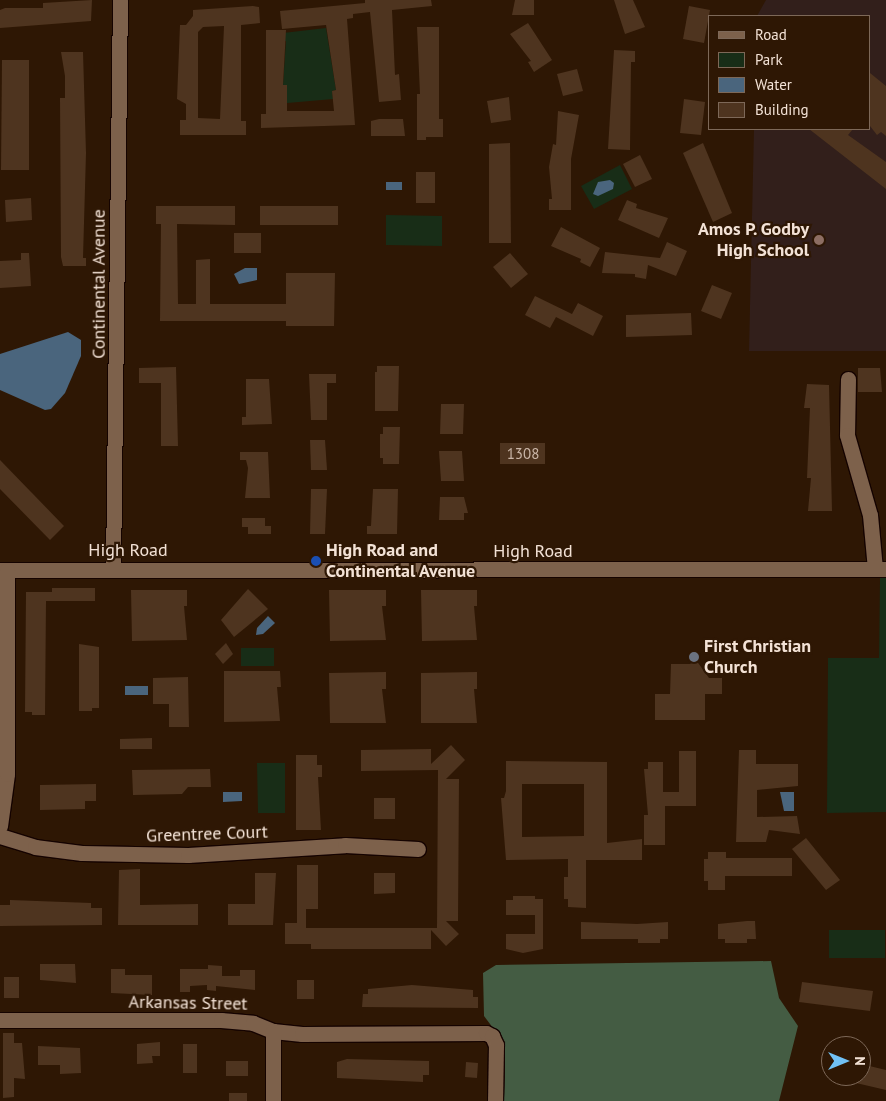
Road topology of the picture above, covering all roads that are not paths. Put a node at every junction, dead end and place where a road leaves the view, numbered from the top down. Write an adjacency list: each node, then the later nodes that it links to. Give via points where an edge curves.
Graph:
1 (120, 0): 3 (street, Continental Avenue)
2 (848, 379): 4 (street, via 846,435 870,515)
3 (113, 569): 4 (street, High Road); 5 (street, High Road)
4 (880, 569)
5 (4, 570): 6 (street)
6 (4, 752): 7 (street, via 6,790)
7 (0, 826)
8 (0, 836): 9 (street, Greentree Court, via 57,851 90,853 188,855 345,846)
9 (418, 849)
10 (0, 1020): 11 (street, Arkansas Street, via 221,1020 253,1023)
11 (273, 1030): 12 (street); 13 (street, Arkansas Street, via 302,1034 486,1033 492,1036 496,1045)
12 (273, 1101)
13 (495, 1101)

